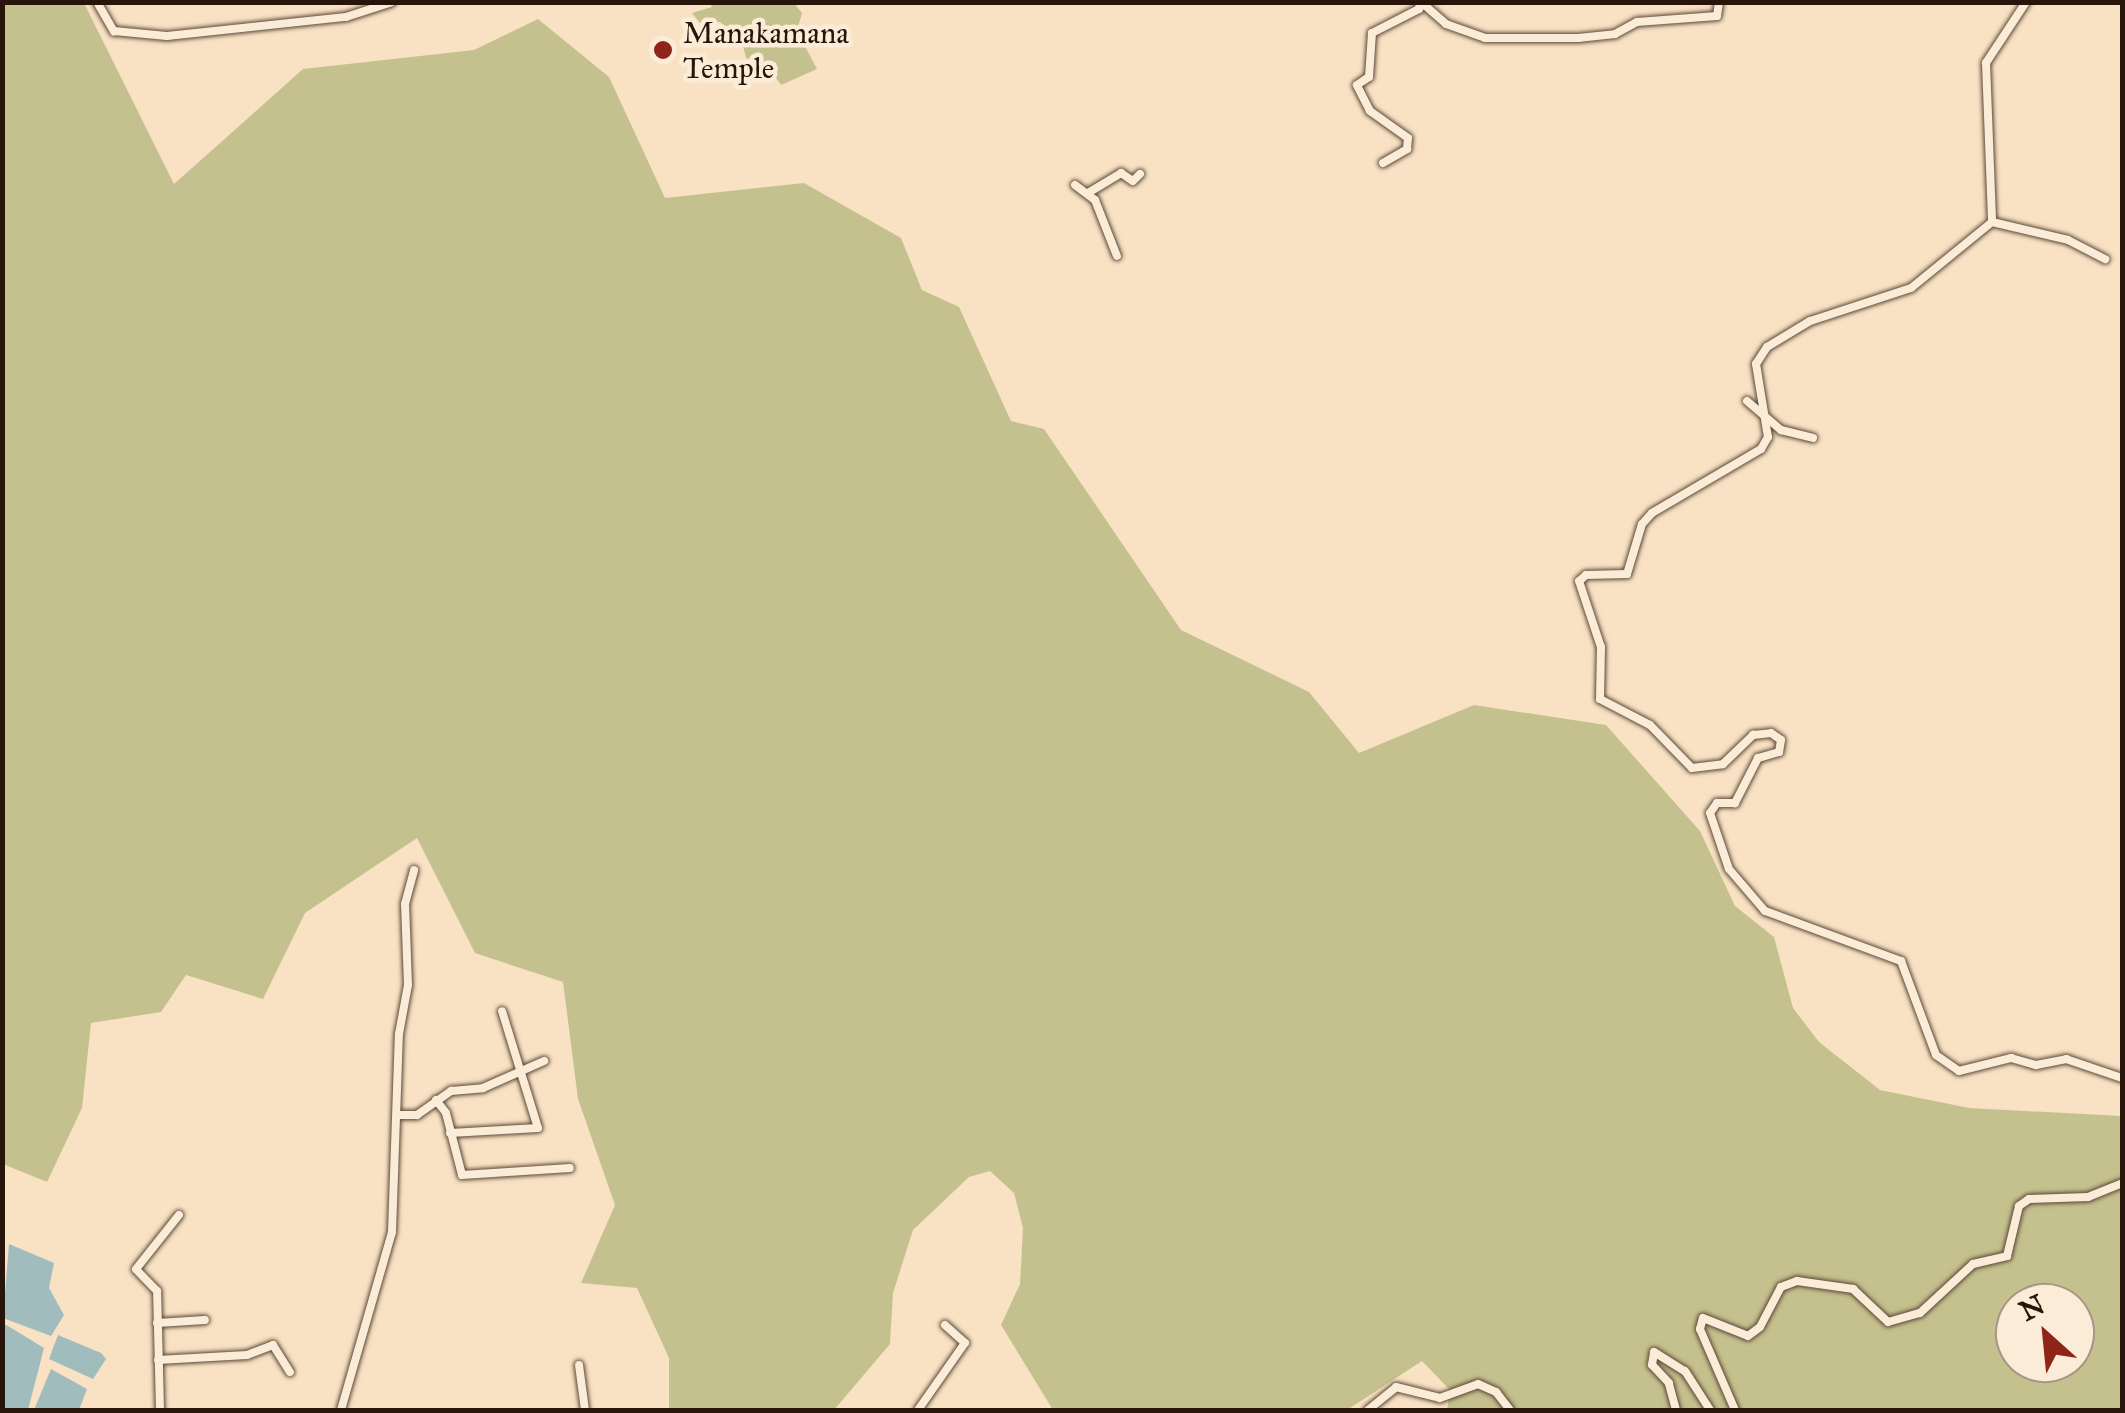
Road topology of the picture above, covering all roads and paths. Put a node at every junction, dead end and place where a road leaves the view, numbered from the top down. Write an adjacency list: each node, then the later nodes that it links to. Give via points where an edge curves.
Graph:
1 (96, 2): 2 (street, via 114,32 167,36 346,18)
2 (392, 2)
3 (1421, 2): 4 (street, via 1446,24 1484,38 1578,38 1615,34 1637,22 1717,16); 6 (street, via 1372,33 1369,77 1357,85 1370,110 1408,138 1407,149)
4 (1719, 2)
5 (2026, 2): 10 (street, via 1986,63)
6 (1384, 163)
7 (1140, 174): 9 (street, via 1133,181 1121,173)
8 (1075, 185): 9 (street)
9 (1088, 192): 11 (street)
10 (1992, 222): 12 (street, via 2068,240); 14 (street, via 1911,288 1810,321 1768,347 1756,364)
11 (1116, 256)
12 (2105, 259)
13 (1747, 401): 14 (street)
14 (1764, 414): 15 (street, via 1781,430); 20 (street, via 1768,437 1761,449 1642,524 1627,574 1579,581 1601,648 1600,699 1650,725 1692,768 1723,764 1753,735 1771,733 1782,740 1778,752 1758,758 1736,803 1712,806 1730,869 1765,911 1901,961 1936,1054 1959,1071 2011,1058 2036,1066 2066,1059)
15 (1812, 438)
16 (414, 870): 22 (street, via 405,904 408,985)
17 (502, 1011): 19 (street)
18 (544, 1062): 19 (street)
19 (521, 1072): 21 (street); 23 (street, via 538,1128)
20 (2122, 1078)
21 (436, 1100): 22 (street, via 417,1115); 23 (street)
22 (397, 1116): 34 (street, via 389,1249 372,1282)
23 (450, 1133): 24 (street, via 462,1175)
24 (570, 1168)
25 (2122, 1183): 41 (street, via 2088,1197 2019,1206 2007,1256 1973,1264 1920,1313 1888,1322 1853,1289 1796,1282 1781,1288 1748,1336 1703,1318 1700,1329)
26 (180, 1214): 28 (street, via 136,1270 157,1291)
27 (205, 1320): 28 (street)
28 (158, 1323): 30 (street)
29 (945, 1325): 36 (street, via 965,1343)
30 (158, 1360): 32 (street, via 247,1355 273,1345); 33 (street)
31 (578, 1365): 35 (street)
32 (290, 1372)
33 (160, 1410)
34 (342, 1410)
35 (585, 1410)
36 (918, 1410)
37 (1368, 1410): 38 (street, via 1396,1387 1440,1398 1478,1384 1496,1392)
38 (1510, 1410)
39 (1676, 1410): 40 (street, via 1669,1383 1652,1365 1654,1352 1685,1370)
40 (1710, 1410)
41 (1735, 1410)

